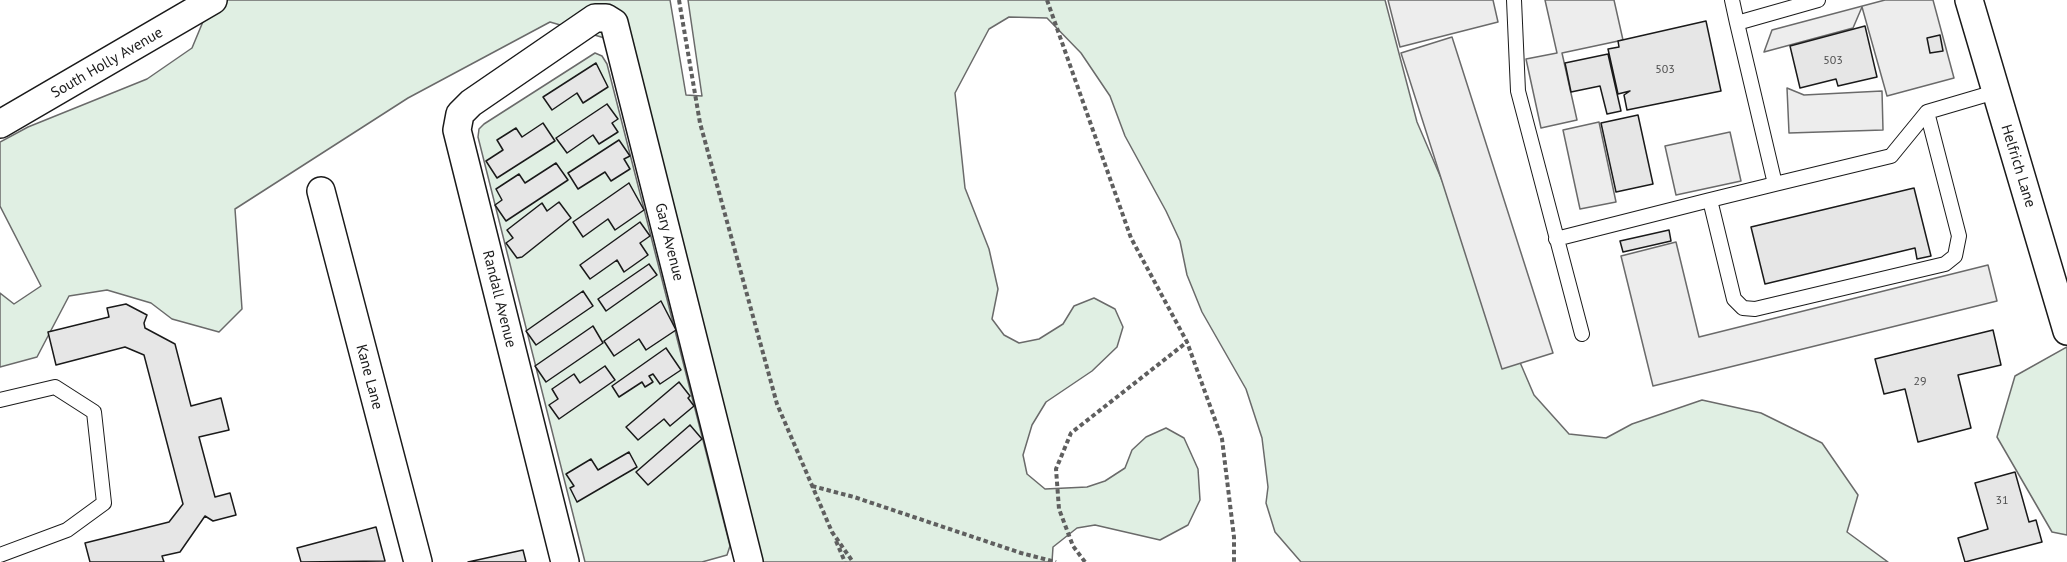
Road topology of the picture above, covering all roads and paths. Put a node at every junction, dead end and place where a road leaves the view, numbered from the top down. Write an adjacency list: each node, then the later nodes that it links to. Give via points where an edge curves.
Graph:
1 (213, 0): 12 (street, South Holly Avenue)
2 (679, 0): 21 (path, via 700,123 761,348 777,404)
3 (1047, 0): 19 (path, via 1131,238)
4 (1514, 0): 16 (lane, via 1518,91)
5 (1732, 0): 8 (lane)
6 (1818, 0): 8 (lane)
7 (1969, 0): 10 (street, Helfrich Lane)
8 (1737, 23): 13 (lane)
9 (526, 67): 25 (street, Randall Avenue, via 471,103 460,114 457,130); 26 (street, Gary Avenue, via 595,18 614,23)
10 (1995, 92): 11 (lane); 17 (street, Helfrich Lane)
11 (1927, 112): 13 (lane, via 1891,156); 15 (lane, via 1959,236 1955,256 1945,264 1755,309 1743,308 1734,299)
12 (0, 124)
13 (1775, 184): 15 (lane)
14 (321, 191): 24 (street, Kane Lane)
15 (1710, 200): 16 (lane)
16 (1556, 239): 18 (lane)
17 (2067, 331)
18 (1582, 334)
19 (1187, 342): 30 (path, via 1071,433 1056,469 1059,509 1072,546); 31 (path, via 1222,439)
20 (0, 400): 23 (lane, via 55,387 94,412 104,503 67,530)
21 (812, 486): 22 (path); 29 (path)
22 (832, 532): 27 (path); 28 (path)
23 (0, 555)
24 (418, 562)
25 (565, 562)
26 (749, 562)
27 (845, 562)
28 (853, 562)
29 (1056, 562)
30 (1085, 562)
31 (1234, 562)

